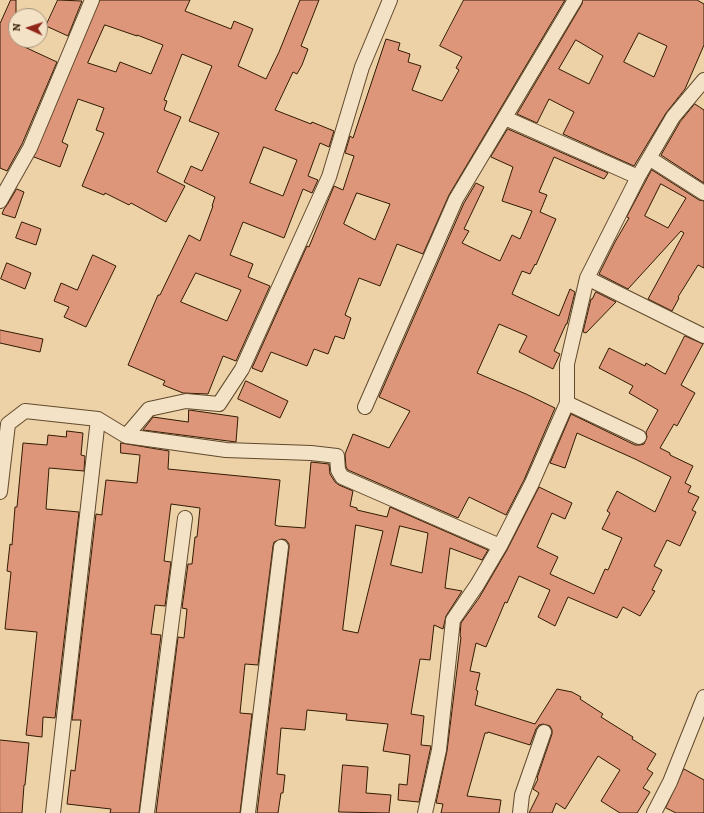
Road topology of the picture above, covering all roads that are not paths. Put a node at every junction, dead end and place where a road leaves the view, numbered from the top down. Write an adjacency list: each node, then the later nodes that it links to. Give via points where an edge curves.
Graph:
1 (92, 0): 9 (street, via 30,148)
2 (390, 0): 15 (street, via 362,67 329,177 242,369 218,404 186,401 149,409)
3 (575, 0): 5 (street)
4 (704, 80): 6 (street, via 673,117)
5 (505, 118): 7 (street); 13 (street, via 456,199)
6 (649, 158): 7 (street); 8 (street)
7 (638, 177): 10 (street)
8 (704, 194)
9 (0, 201)
10 (587, 278): 11 (street); 12 (street, via 567,364)
11 (704, 336)
12 (567, 403): 16 (street); 20 (street, via 532,483)
13 (365, 407)
14 (98, 419): 15 (street); 17 (street, via 25,411 8,424); 23 (street)
15 (126, 436): 20 (street, via 226,450 337,456 338,470 342,477)
16 (639, 437)
17 (0, 492)
18 (185, 518): 24 (street)
19 (281, 546): 25 (street)
20 (500, 546): 26 (street, via 453,620 440,750)
21 (704, 697): 28 (street, via 670,782)
22 (544, 732): 27 (street, via 522,795)
23 (53, 813)
24 (147, 813)
25 (248, 813)
26 (425, 813)
27 (520, 813)
28 (654, 813)

